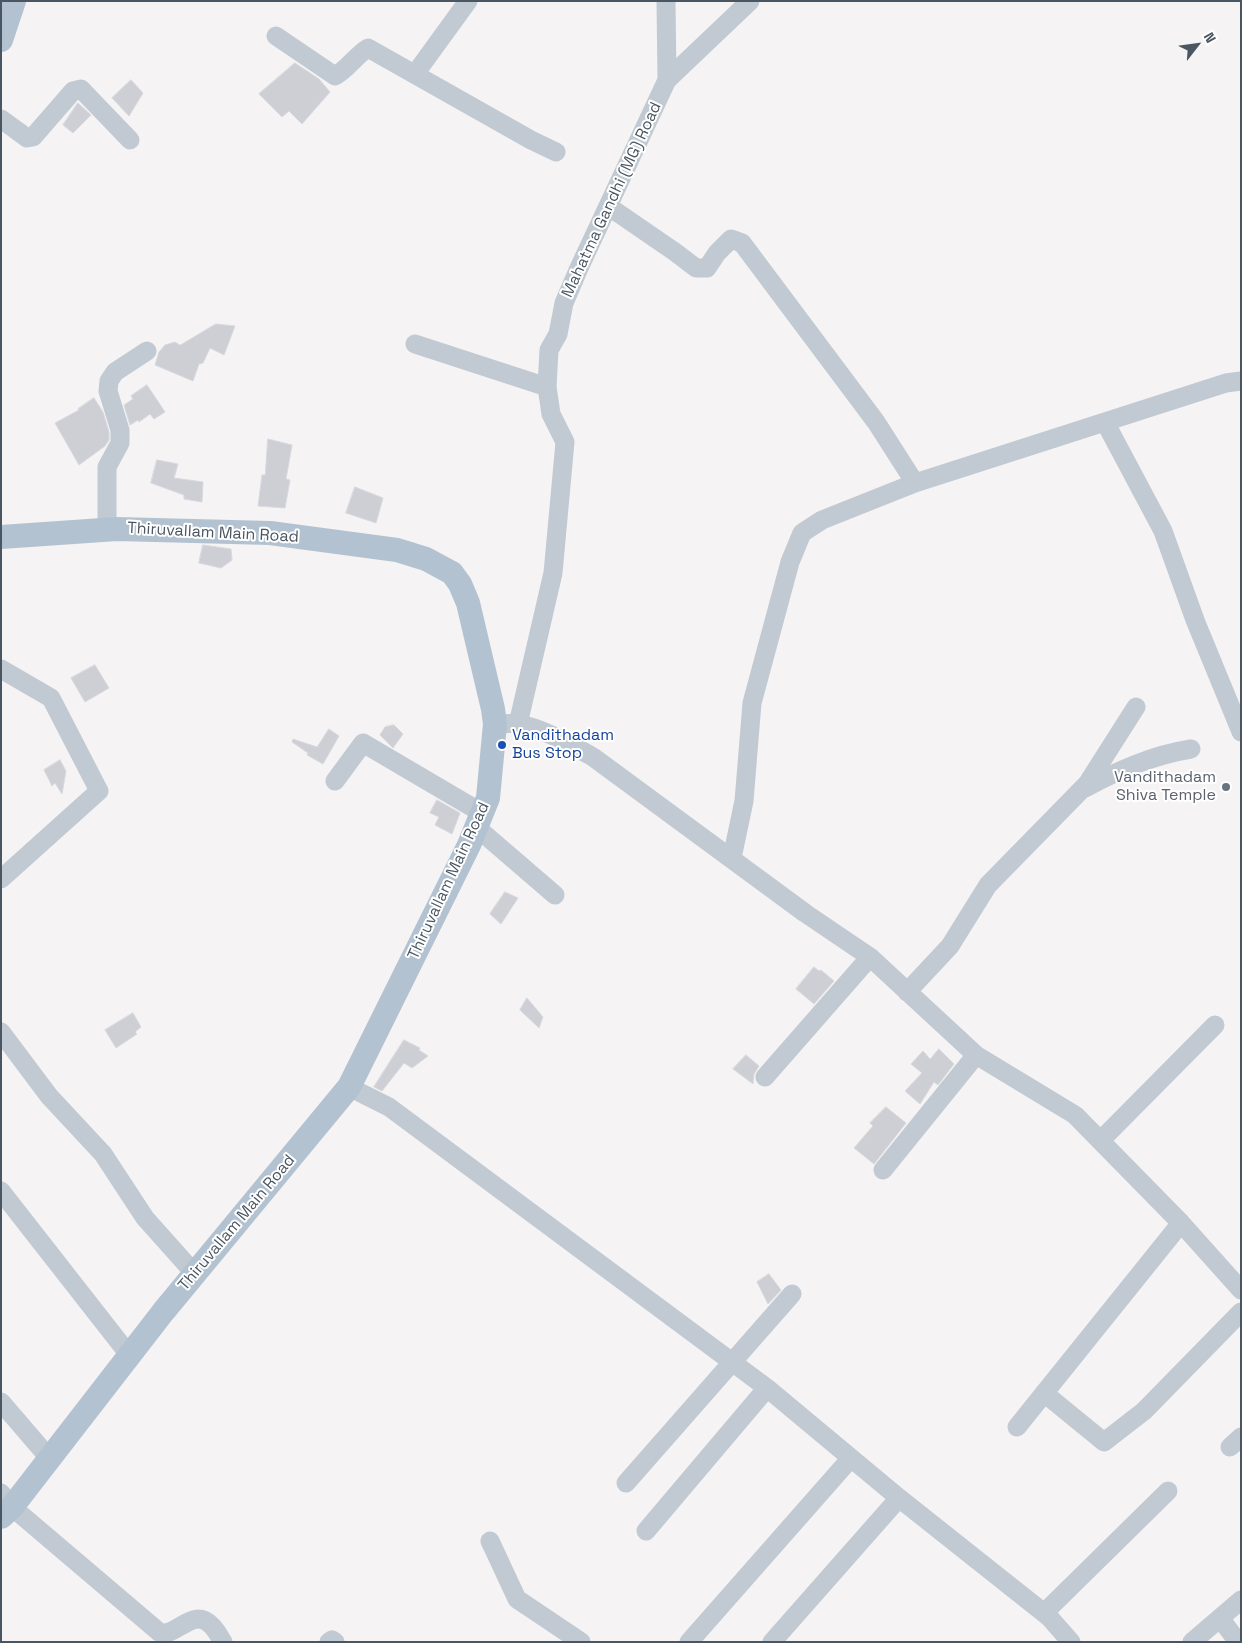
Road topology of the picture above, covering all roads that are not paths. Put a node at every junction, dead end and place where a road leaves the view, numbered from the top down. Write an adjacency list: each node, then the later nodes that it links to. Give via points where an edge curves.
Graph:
1 (14, 1): 6 (main road)
2 (468, 1): 7 (street)
3 (666, 1): 8 (street)
4 (750, 1): 8 (street, Mahatma Gandhi (MG) Road)
5 (276, 36): 7 (street, via 335,76 368,48)
6 (1, 40)
7 (415, 74): 11 (street)
8 (667, 80): 12 (street, Mahatma Gandhi (MG) Road)
9 (1, 119): 10 (street, via 27,138 73,91 81,89)
10 (130, 140)
11 (556, 152)
12 (608, 206): 16 (street, Mahatma Gandhi (MG) Road, via 564,303 558,334 549,350); 18 (street, via 696,268 707,268 731,239 742,243 876,422)
13 (415, 344): 16 (street)
14 (147, 351): 19 (street, via 115,372 109,381 108,391 120,430 120,443 107,466)
15 (1241, 381): 17 (street)
16 (546, 387): 24 (street, Mahatma Gandhi (MG) Road, via 551,414 565,442 553,573)
17 (1105, 422): 18 (street); 25 (street, via 1163,531)
18 (915, 483): 30 (street, via 822,520 802,533 798,541 752,702 744,801)
19 (107, 530): 20 (main road, Thiruvallam Main Road); 23 (main road, Thiruvallam Main Road, via 270,532 397,550 440,565 452,573 468,603)
20 (1, 536)
21 (1, 669): 31 (street, via 51,698 99,792)
22 (1136, 707): 28 (street)
23 (495, 724): 24 (street); 29 (main road, Thiruvallam Main Road, via 488,798)
24 (518, 724): 30 (street, via 593,757)
25 (1241, 732)
26 (1191, 749): 28 (street, via 1166,753 1119,770)
27 (335, 781): 29 (street, via 363,743)
28 (1082, 790): 34 (street, via 988,885 950,946)
29 (479, 820): 32 (street); 39 (main road, Thiruvallam Main Road)
30 (732, 858): 33 (street, via 805,913)
31 (1, 879)
32 (556, 895)
33 (870, 956): 34 (street); 38 (street)
34 (907, 992): 37 (street)
35 (1216, 1025): 40 (street)
36 (1, 1032): 44 (street, via 49,1096 103,1154 145,1218)
37 (976, 1055): 40 (street, via 1075,1115); 41 (street)
38 (765, 1077)
39 (349, 1087): 44 (main road, Thiruvallam Main Road); 49 (street, via 389,1107)
40 (1101, 1140): 43 (street)
41 (883, 1170)
42 (1, 1190): 48 (street)
43 (1181, 1223): 45 (street); 51 (street)
44 (194, 1274): 48 (main road, Thiruvallam Main Road)
45 (1241, 1290)
46 (792, 1294): 49 (street)
47 (1241, 1312): 51 (street, via 1144,1411 1104,1442)
48 (130, 1356): 55 (main road, Thiruvallam Main Road)
49 (732, 1362): 50 (street); 56 (street)
50 (767, 1388): 54 (street); 60 (street)
51 (1044, 1394): 53 (street)
52 (1, 1402): 55 (street)
53 (1017, 1427)
54 (851, 1458): 58 (street); 69 (street)
55 (50, 1459): 59 (main road, Thiruvallam Main Road)
56 (626, 1483)
57 (1168, 1491): 63 (street)
58 (899, 1498): 63 (street); 70 (street)
59 (5, 1506): 65 (street, via 159,1632 169,1633 185,1622 205,1620)
60 (646, 1531)
61 (490, 1541): 68 (street, via 517,1599)
62 (1241, 1600): 64 (street)
63 (1044, 1613): 71 (street)
64 (1220, 1618): 72 (street); 73 (street)
65 (223, 1642)
66 (329, 1642): 67 (street)
67 (335, 1642)
68 (581, 1642)
69 (689, 1642)
70 (772, 1642)
71 (1071, 1642)
72 (1192, 1642)
73 (1238, 1642)

